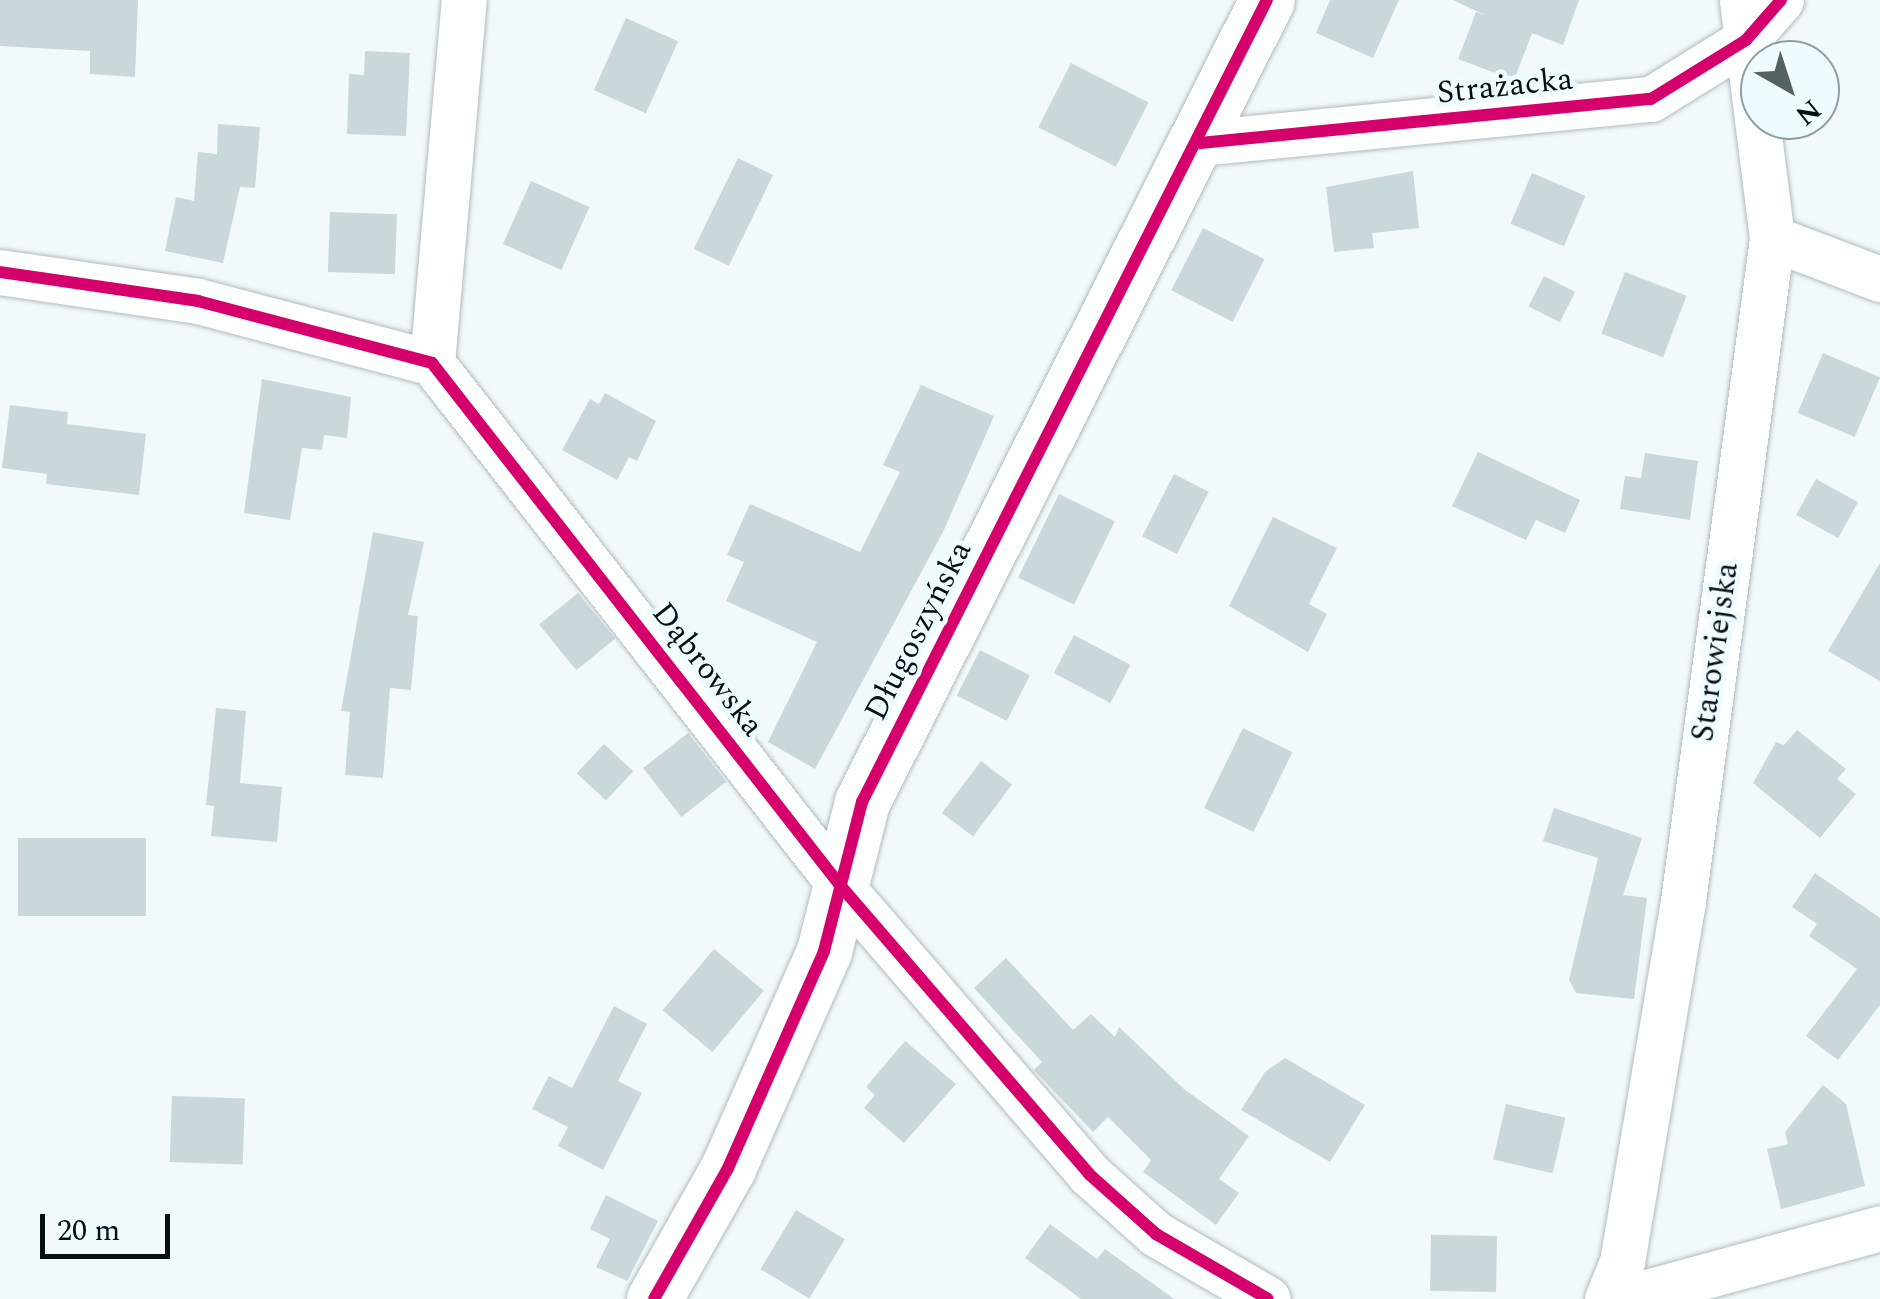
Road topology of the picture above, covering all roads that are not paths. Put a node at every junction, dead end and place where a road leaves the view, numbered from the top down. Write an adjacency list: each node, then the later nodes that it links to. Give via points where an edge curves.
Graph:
1 (464, 0): 9 (street)
2 (1267, 0): 5 (street, Długoszyńska)
3 (1781, 0): 4 (street, Strażacka)
4 (1744, 20): 5 (street, Strażacka, via 1651,100); 6 (street, Starowiejska)
5 (1200, 143): 10 (street, Długoszyńska, via 862,802)
6 (1772, 238): 8 (street); 14 (street, Starowiejska, via 1683,900 1622,1262)
7 (0, 272): 9 (street, via 198,302)
8 (1880, 280)
9 (432, 363): 10 (street, Dąbrowska)
10 (839, 884): 12 (street, Długoszyńska, via 824,951 728,1168); 13 (street, Dąbrowska, via 1088,1174 1156,1234)
11 (1880, 1228): 15 (street)
12 (654, 1299)
13 (1268, 1299)
14 (1607, 1299)
15 (1620, 1299)

